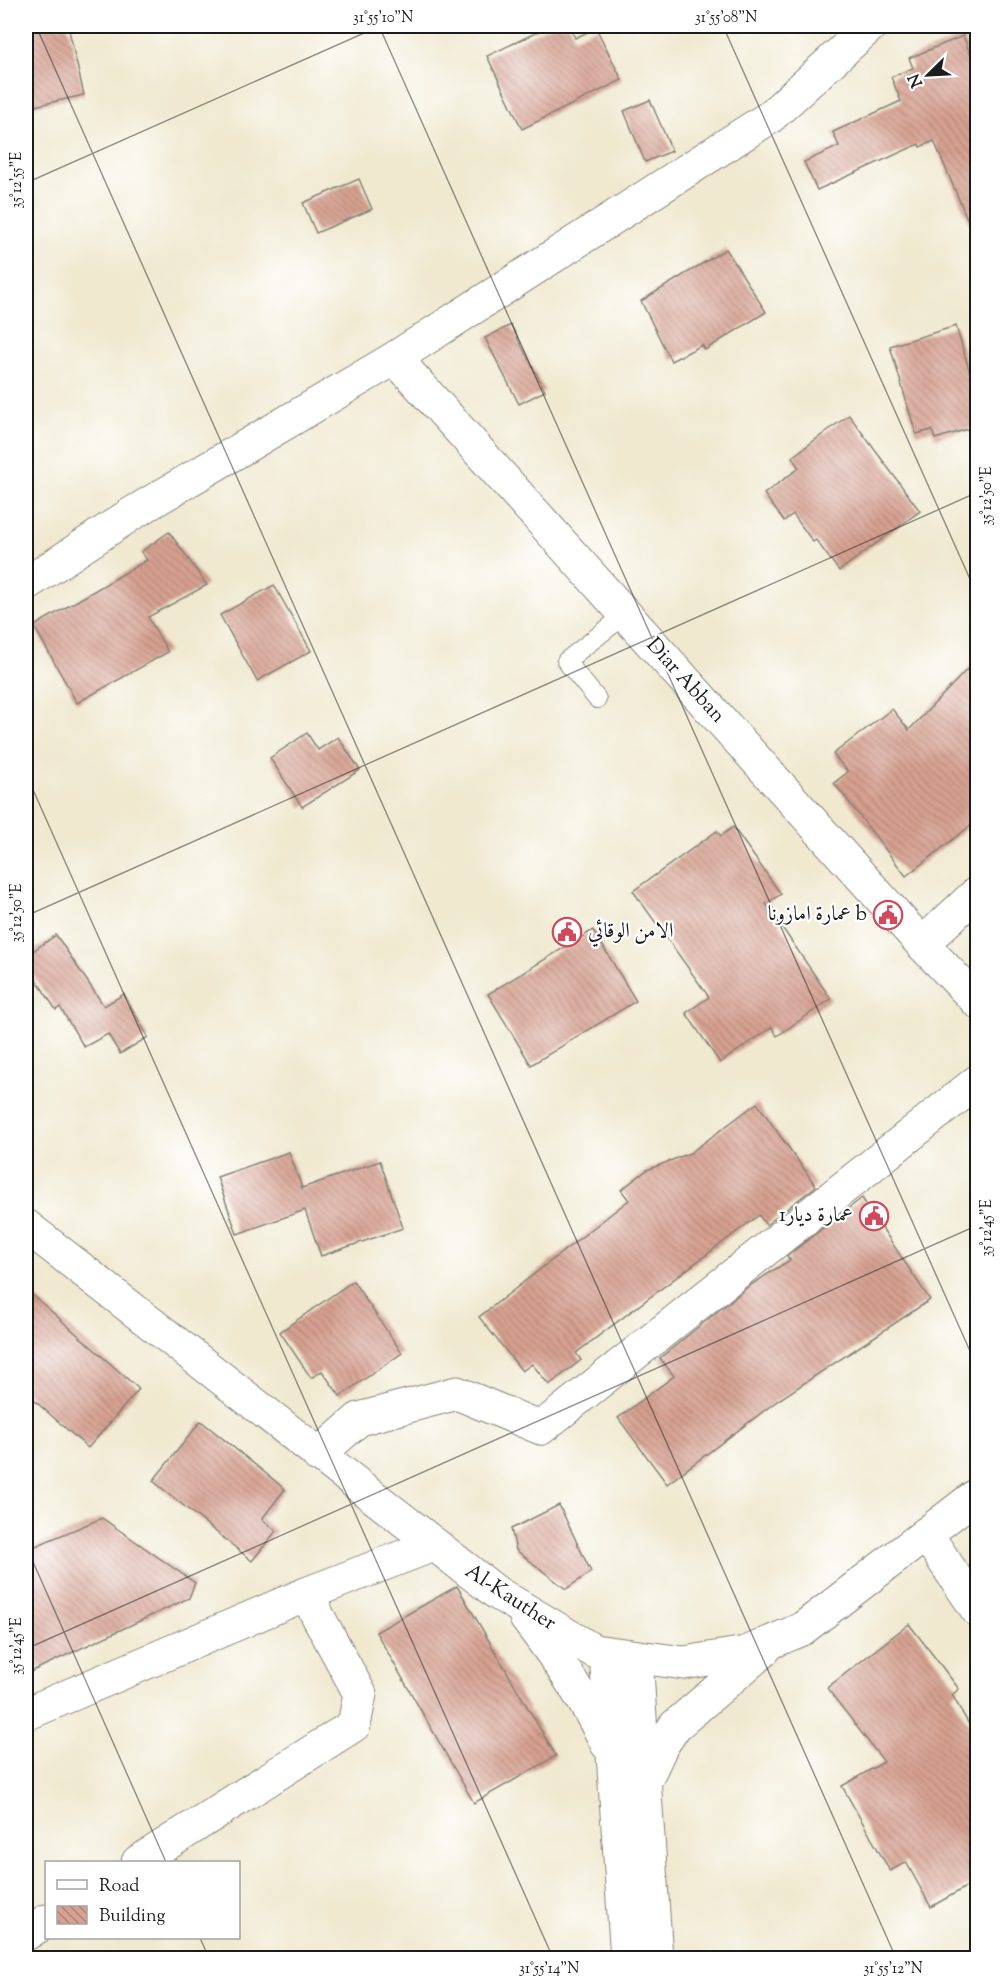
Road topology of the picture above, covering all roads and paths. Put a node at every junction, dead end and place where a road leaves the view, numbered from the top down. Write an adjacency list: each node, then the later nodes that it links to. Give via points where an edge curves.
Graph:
1 (870, 26): 2 (street, via 770,117)
2 (395, 358): 3 (street, via 133,513); 4 (street, Diar Abban)
3 (26, 584)
4 (626, 614): 5 (lane, via 566,661); 7 (street, Diar Abban)
5 (597, 699)
6 (978, 892): 7 (street)
7 (922, 944): 8 (street, Diar Abban)
8 (978, 1002)
9 (978, 1081): 11 (street, via 541,1428 457,1393 359,1419)
10 (26, 1226): 11 (street, Al-Kauther)
11 (318, 1455): 14 (street, Al-Kauther)
12 (978, 1494): 13 (street, Al-Kauther)
13 (926, 1534): 17 (street); 18 (street, Al-Kauther, via 802,1629)
14 (433, 1545): 15 (street); 16 (street, Al-Kauther)
15 (306, 1594): 20 (street); 23 (street, via 360,1694 354,1725)
16 (514, 1603): 19 (street, Al-Kauther, via 594,1651); 21 (street, via 562,1664)
17 (978, 1611)
18 (774, 1641): 19 (street, Al-Kauther, via 746,1653 684,1663); 22 (street, via 675,1726)
19 (621, 1655): 21 (street); 22 (street)
20 (26, 1714)
21 (614, 1758): 26 (street)
22 (644, 1782): 27 (street)
23 (141, 1861)
24 (45, 1922): 25 (street)
25 (26, 1934)
26 (627, 1959)
27 (656, 1959)

